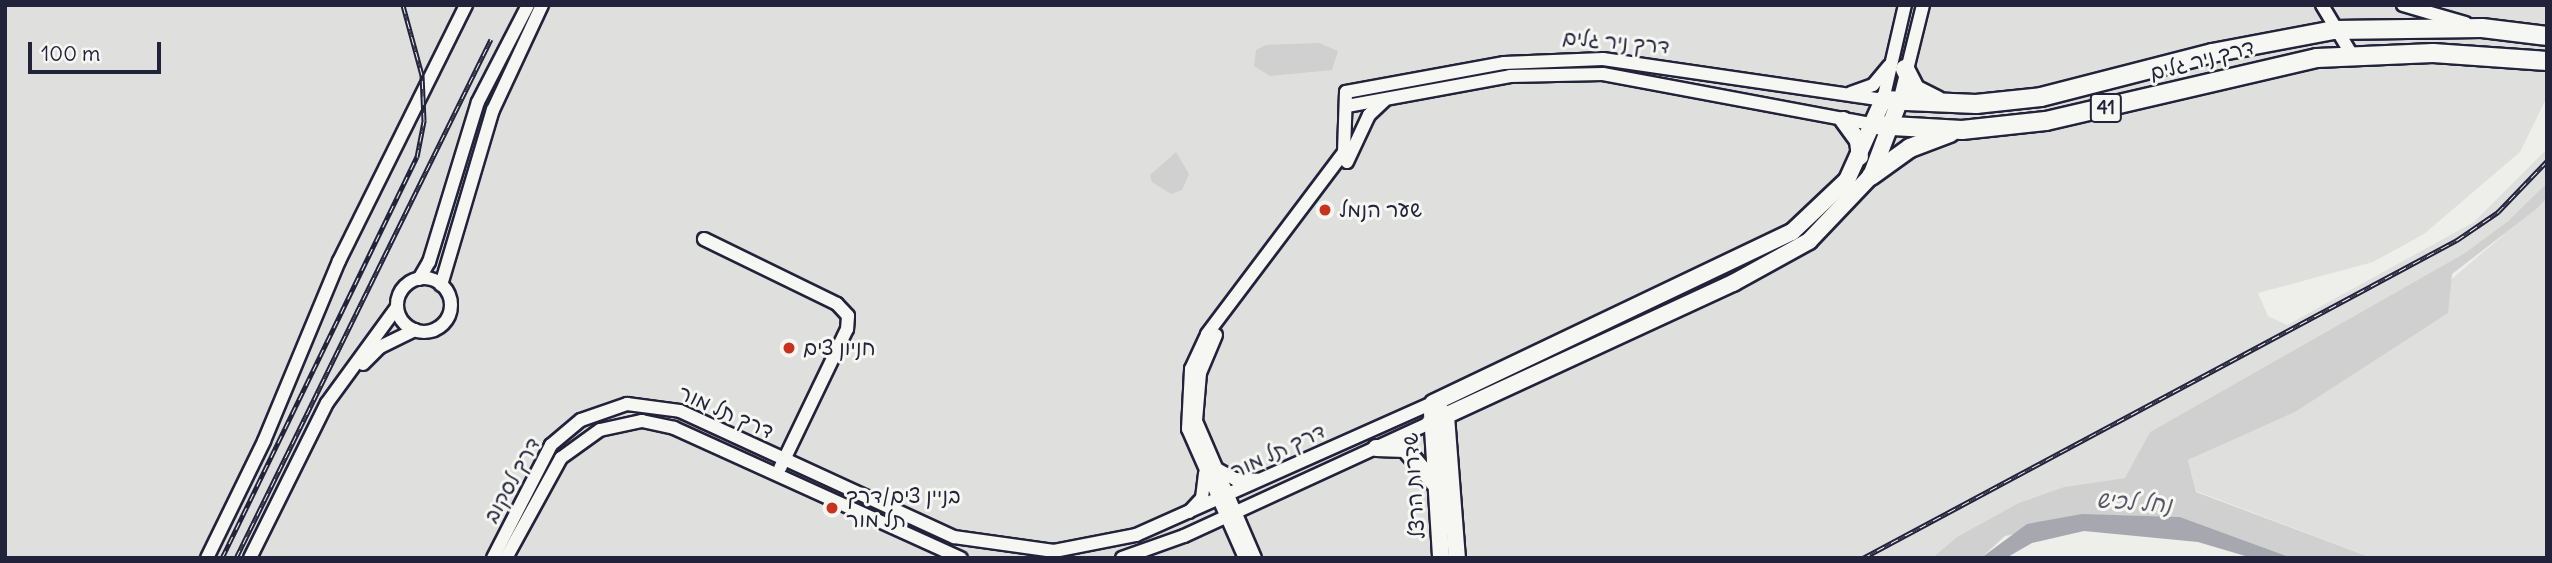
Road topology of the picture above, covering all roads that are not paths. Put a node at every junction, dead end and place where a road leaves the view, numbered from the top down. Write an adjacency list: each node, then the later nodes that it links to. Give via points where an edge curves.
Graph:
1 (466, 5): 49 (street, via 338,261 264,441)
2 (472, 5): 50 (street, via 344,263)
3 (528, 5): 27 (street, via 478,102 429,262)
4 (542, 5): 28 (street, via 493,110)
5 (1905, 5): 14 (street)
6 (1923, 5): 14 (street)
7 (2322, 5): 10 (street)
8 (2403, 5): 9 (street)
9 (2483, 28): 10 (highway, 41); 11 (highway, 41)
10 (2334, 30): 12 (street); 18 (highway, 41, via 2212,53 2041,97)
11 (2547, 36)
12 (2352, 55): 13 (highway, 41, via 2466,53); 22 (highway, דרך ניר גלים / 41, via 2237,73 2068,117)
13 (2547, 61)
14 (1899, 63): 15 (street, via 1873,85); 17 (street); 18 (highway, via 1927,97)
15 (1842, 94): 17 (street, דרך ניר גלים); 19 (street, דרך ניר גלים, via 1603,59 1551,59 1351,91)
16 (1388, 99): 19 (street, דרך ניר גלים); 20 (street, דרך ניר גלים, via 1510,76 1603,74); 23 (street, via 1368,115)
17 (1891, 101): 18 (highway, 41); 21 (main road, דרך תל מור)
18 (1951, 103)
19 (1353, 105): 23 (street); 39 (street, via 1344,152 1194,356 1186,414)
20 (1843, 120): 21 (street, דרך ניר גלים); 24 (main road, via 1858,141)
21 (1883, 126): 22 (highway, דרך ניר גלים / 41); 24 (main road, דרך תל מור); 25 (main road, דרך תל מור)
22 (1962, 130): 25 (highway, via 1910,148)
23 (1358, 137): 39 (street, via 1340,172 1208,347 1197,385 1196,421)
24 (1860, 157): 32 (main road, דרך תל מור, via 1834,195 1772,244)
25 (1871, 176): 34 (main road, דרך תל מור, via 1829,225 1787,255)
26 (704, 239): 38 (street, via 837,304 848,316 847,329)
27 (419, 279): 28 (street); 29 (street, via 402,289)
28 (441, 285): 30 (street, via 450,302 446,319 433,330)
29 (397, 307): 30 (street, via 403,321); 31 (street)
30 (415, 330): 31 (street, via 380,347)
31 (335, 390): 51 (street)
32 (1433, 403): 34 (main road, שדרות הרצל); 36 (main road, שדרות הרצל); 41 (street, דרך תל מור)
33 (610, 407): 38 (street, דרך תל מור, via 642,403 680,411); 52 (street, דרך לסקוב, via 581,420 551,445)
34 (1446, 416): 36 (main road, דרך תל מור); 59 (main road, שדרות הרצל)
35 (615, 424): 40 (street, דרך תל מור, via 652,422 674,428); 53 (street, דרך לסקוב, via 579,443 551,469)
36 (1430, 424): 37 (street, דרך תל מור); 42 (main road, שדרות הרצל)
37 (1377, 449): 42 (main road, via 1405,449); 44 (street, דרך תל מור)
38 (783, 461): 40 (street); 45 (street, דרך תל מור, via 936,531 1003,547 1076,550)
39 (1209, 468): 41 (street, via 1235,480); 43 (street); 45 (street, via 1202,498)
40 (776, 476): 54 (street, דרך תל מור)
41 (1266, 480): 43 (street, דרך תל מור)
42 (1435, 485): 58 (main road, שדרות הרצל)
43 (1224, 499): 45 (street, דרך תל מור); 46 (street)
44 (1259, 502): 46 (street, דרך תל מור); 48 (street)
45 (1188, 514)
46 (1231, 515): 47 (street, דרך תל מור); 48 (street)
47 (1203, 528): 48 (street); 55 (street, דרך תל מור)
48 (1241, 539): 56 (street); 57 (street)
49 (207, 558)
50 (213, 558)
51 (250, 558)
52 (493, 558)
53 (506, 558)
54 (961, 558)
55 (1122, 558)
56 (1245, 558)
57 (1255, 558)
58 (1441, 558)
59 (1457, 558)

